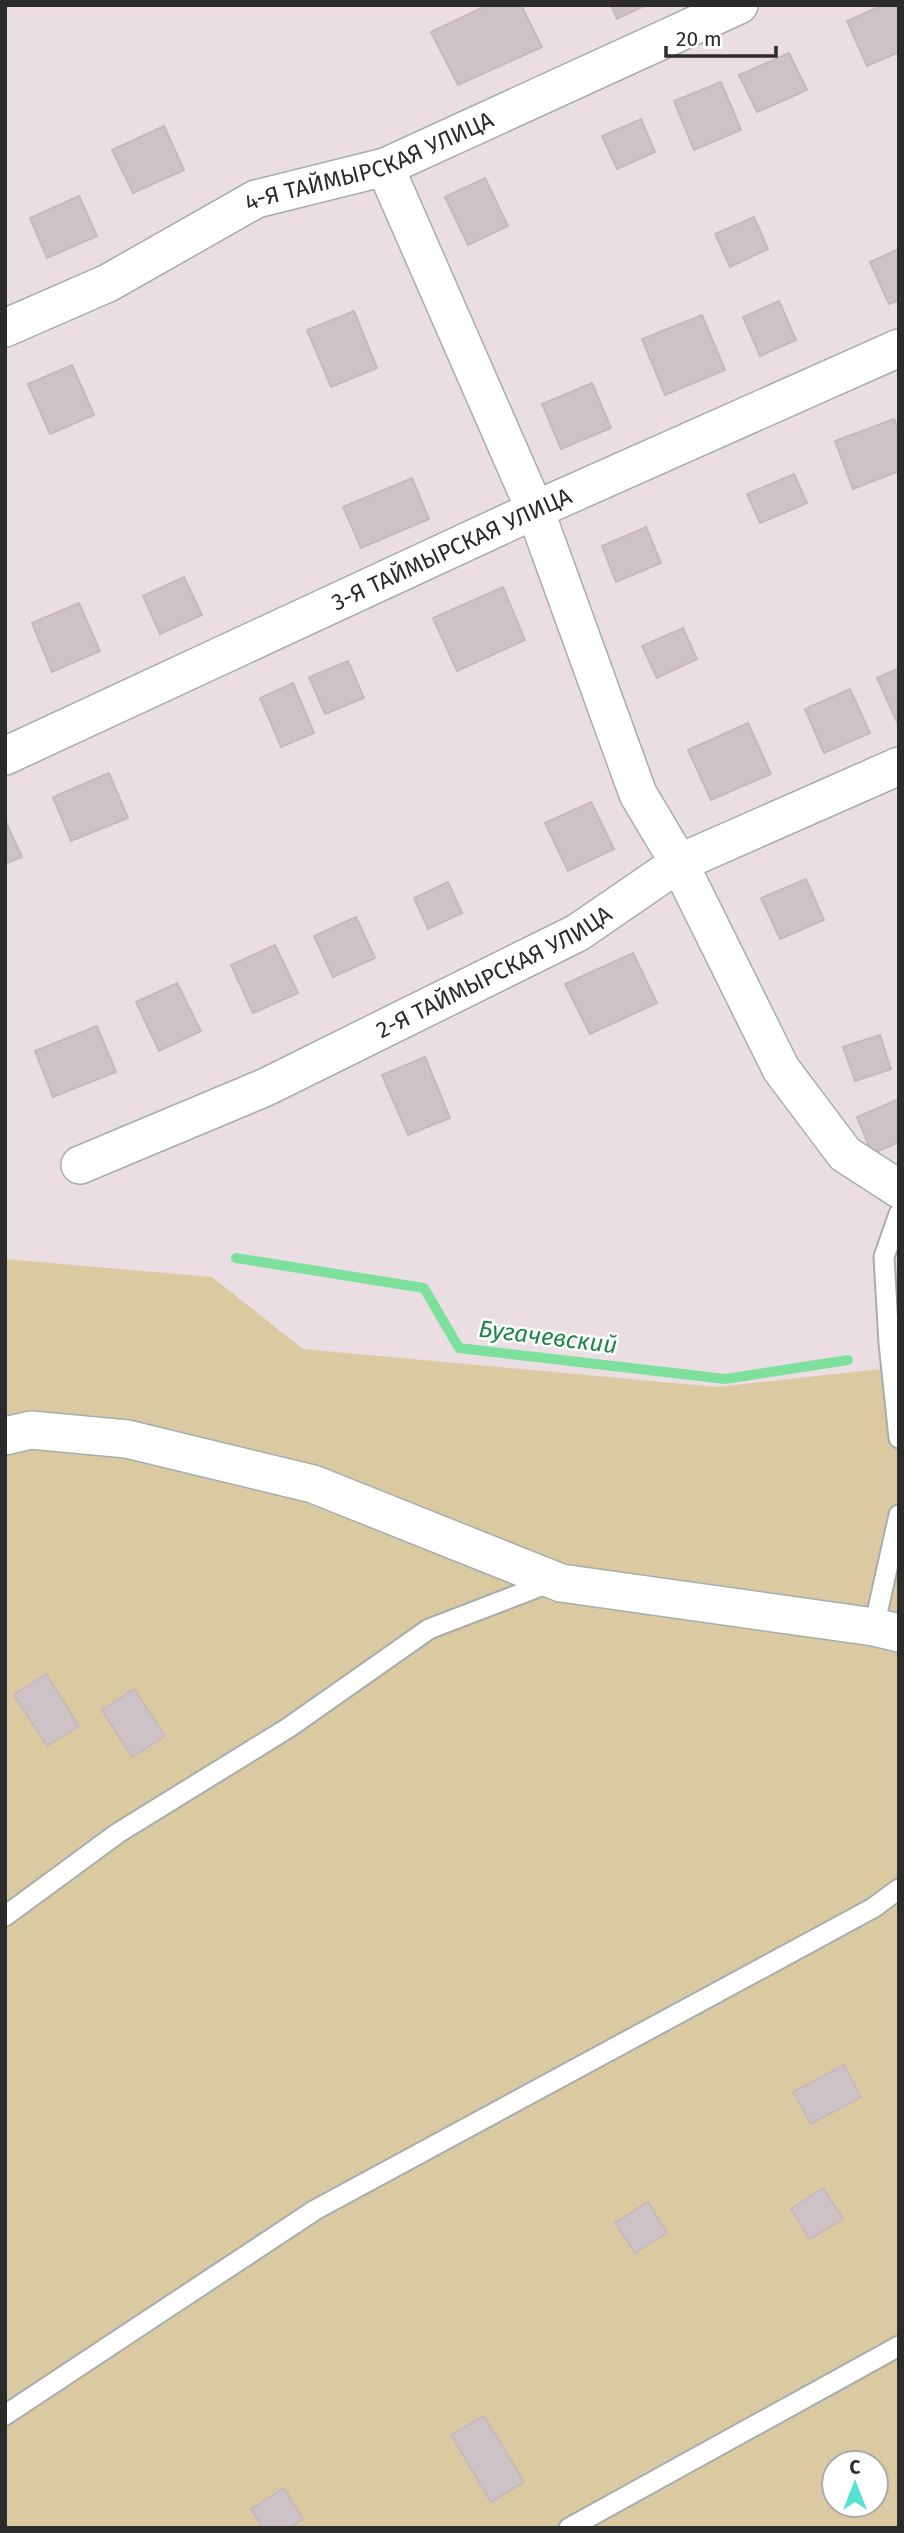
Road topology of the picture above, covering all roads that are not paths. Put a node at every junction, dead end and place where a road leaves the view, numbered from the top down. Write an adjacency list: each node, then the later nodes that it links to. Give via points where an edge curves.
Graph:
1 (739, 5): 2 (street, 4-Я ТАЙМЫРСКАЯ УЛИЦА)
2 (385, 167): 3 (street, 4-Я ТАЙМЫРСКАЯ УЛИЦА, via 256,199 108,284); 5 (street)
3 (5, 328)
4 (899, 348): 5 (street, 3-Я ТАЙМЫРСКАЯ УЛИЦА)
5 (535, 510): 6 (street, 3-Я ТАЙМЫРСКАЯ УЛИЦА); 8 (street, via 638,794)
6 (5, 756)
7 (899, 766): 8 (street, 2-Я ТАЙМЫРСКАЯ УЛИЦА)
8 (679, 863): 9 (street, 2-Я ТАЙМЫРСКАЯ УЛИЦА, via 578,933 266,1087); 10 (street, via 781,1069 845,1154)
9 (80, 1165)
10 (899, 1189)
11 (899, 1214): 13 (lane, via 884,1257)
12 (5, 1436): 15 (street, via 31,1430 127,1439 313,1484)
13 (899, 1438)
14 (899, 1515): 16 (lane)
15 (556, 1581): 16 (street); 18 (lane, via 429,1629 288,1728 118,1833)
16 (886, 1630)
17 (899, 1889): 20 (lane, via 873,1908 315,2210)
18 (5, 1916)
19 (899, 2346): 21 (lane)
20 (5, 2415)
21 (569, 2528)

